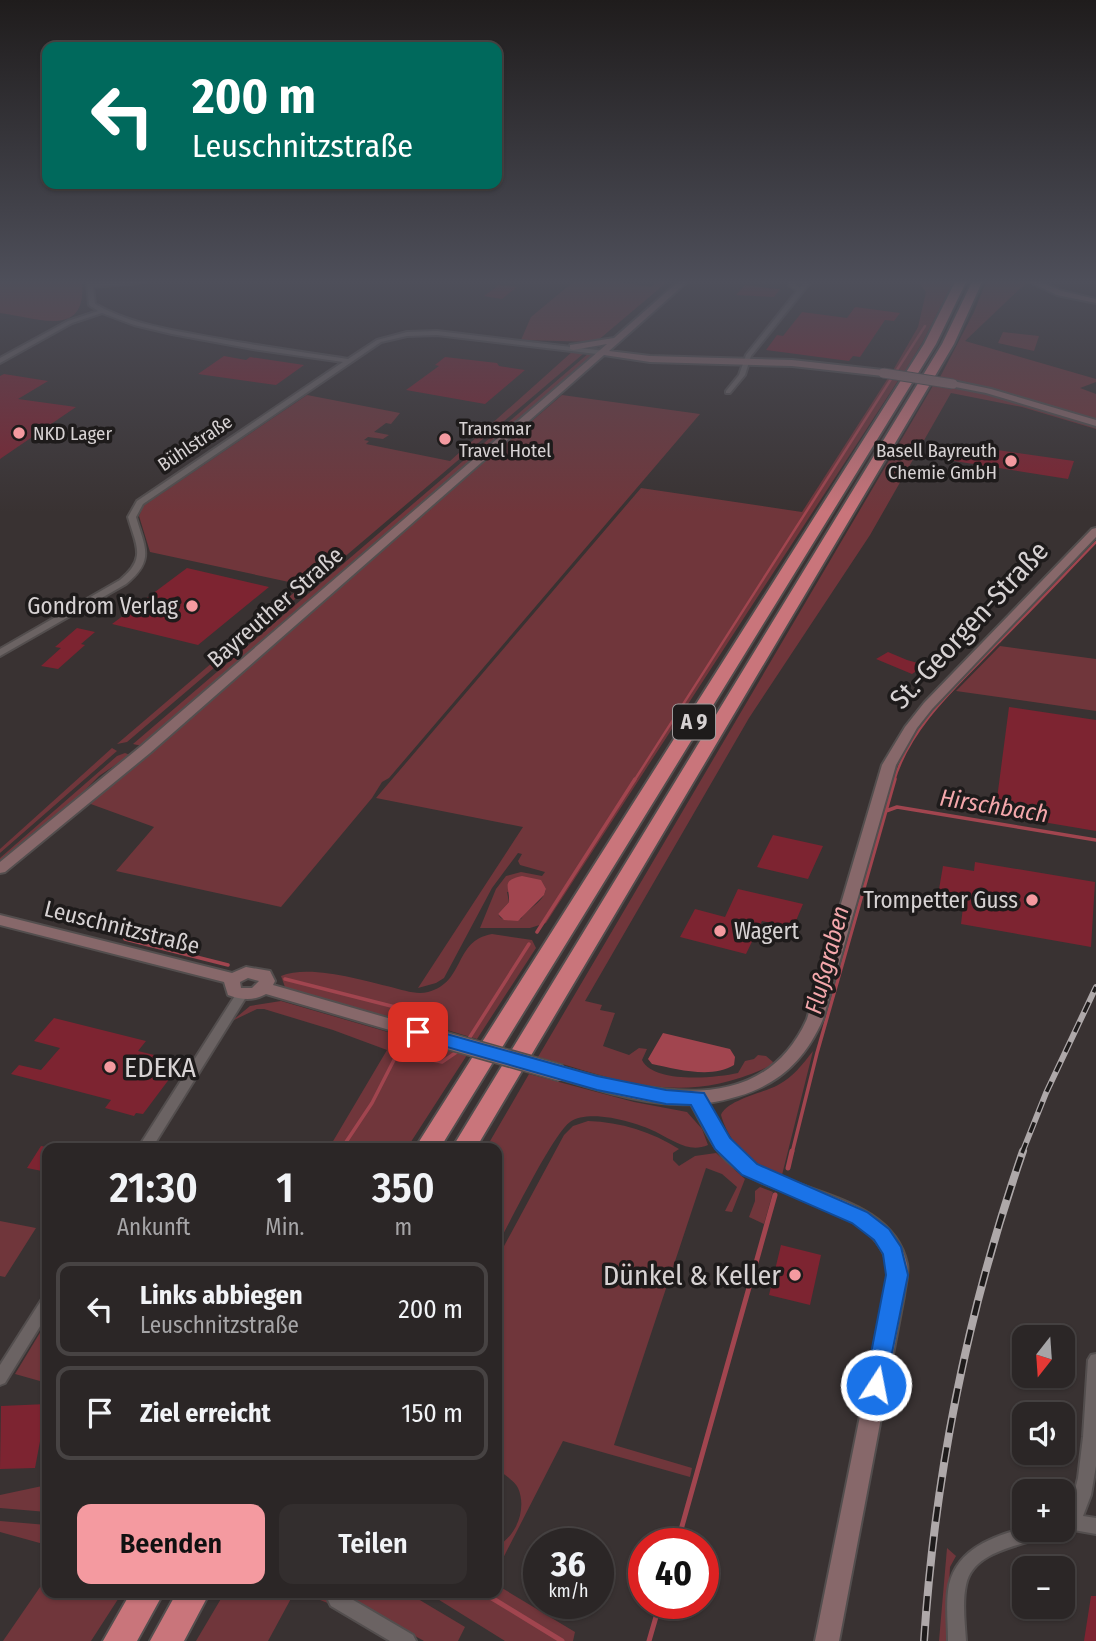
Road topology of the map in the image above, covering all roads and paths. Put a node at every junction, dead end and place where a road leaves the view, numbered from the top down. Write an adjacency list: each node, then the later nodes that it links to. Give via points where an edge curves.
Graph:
1 (333, 359): 9 (street)
2 (351, 359): 9 (street, Bühlstraße)
3 (599, 359): 10 (street, Bayreuther Straße)
4 (625, 359): 10 (street)
5 (693, 359): 8 (street)
6 (921, 359): 22 (highway, A 9)
7 (939, 359): 23 (highway, A 9)
8 (746, 360): 11 (street, via 742,375); 12 (street, bridge, via 953,384)
9 (347, 361): 14 (street, Bühlstraße, via 140,503 132,517 143,556 130,577)
10 (590, 366): 15 (street, Bayreuther Straße, via 145,750)
11 (728, 392)
12 (1096, 423)
13 (1096, 531): 20 (street, St.-Georgen-Straße, via 911,726 889,765 815,1019 801,1049 771,1076)
14 (0, 653)
15 (0, 869)
16 (0, 920): 17 (street, Leuschnitzstraße)
17 (234, 979): 18 (street, Leuschnitzstraße, via 246,971 260,972 267,979); 19 (street, via 232,987)
18 (264, 988): 19 (street); 20 (street, Leuschnitzstraße, bridge, via 562,1073 639,1092)
19 (242, 994): 21 (street)
20 (698, 1098): 38 (street, via 722,1143 738,1161 771,1181 859,1218 881,1234 897,1262)
21 (148, 1143)
22 (430, 1143)
23 (467, 1143)
24 (42, 1311): 26 (street)
25 (1096, 1360): 27 (street, via 1086,1474)
26 (0, 1378)
27 (1075, 1511)
28 (1075, 1523): 29 (street)
29 (1096, 1526)
30 (1012, 1541): 39 (street, via 967,1563 959,1578)
31 (145, 1598): 35 (highway)
32 (191, 1598): 36 (highway)
33 (337, 1600): 34 (street)
34 (387, 1636): 37 (street)
35 (119, 1641)
36 (166, 1641)
37 (407, 1641)
38 (827, 1641)
39 (957, 1641)

